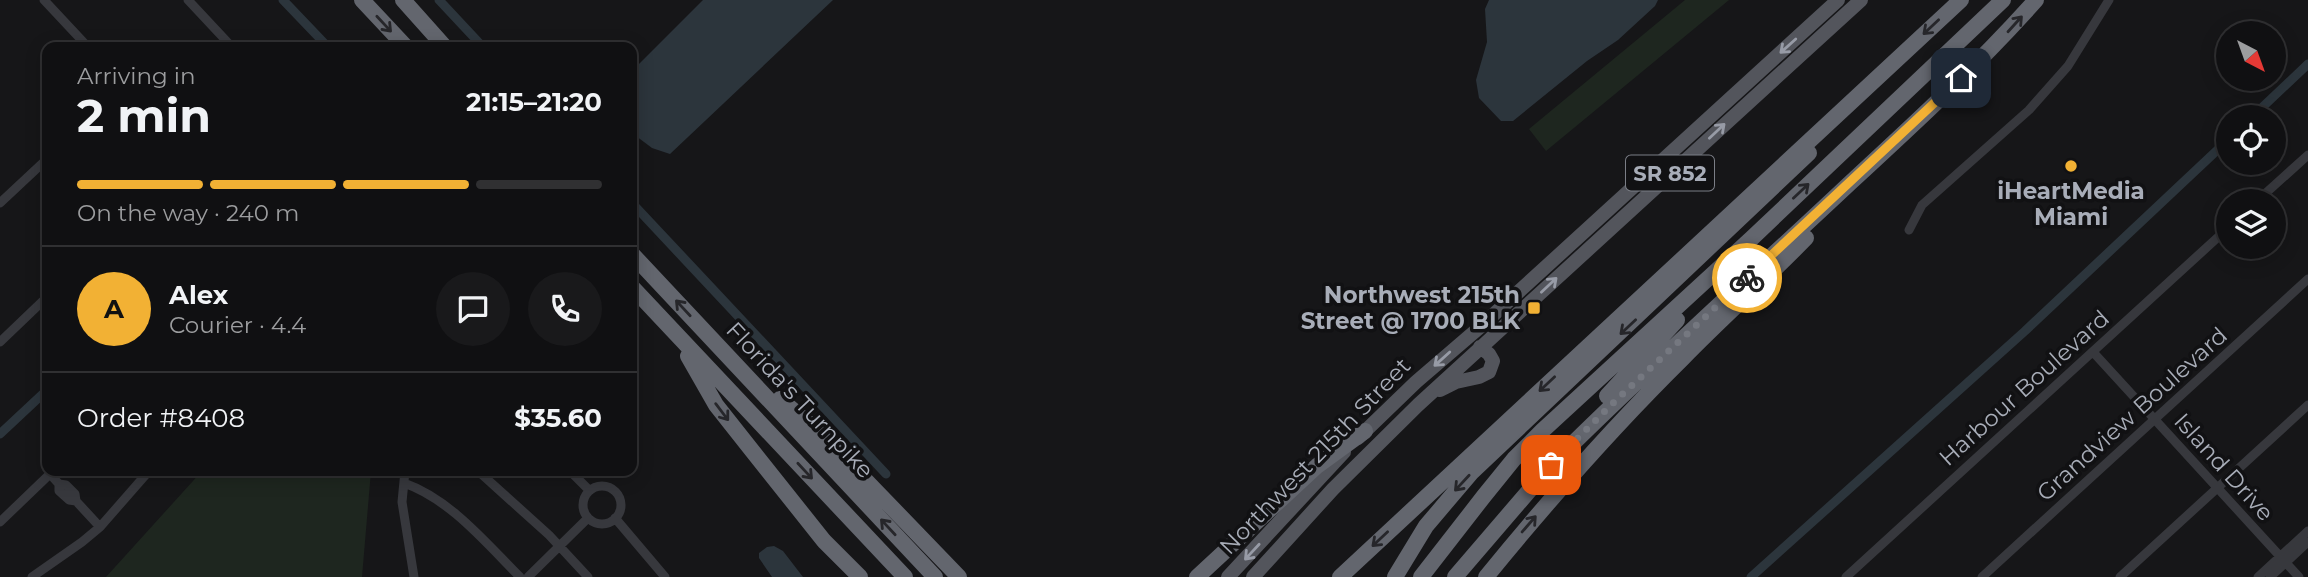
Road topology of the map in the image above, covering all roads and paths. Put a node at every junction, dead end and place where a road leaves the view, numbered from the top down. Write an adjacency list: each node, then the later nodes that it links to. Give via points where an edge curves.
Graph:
1 (44, 0): 11 (street)
2 (188, 0): 12 (street)
3 (362, 0): 13 (highway, one-way to 13)
4 (403, 0): 14 (highway)
5 (1838, 0): 36 (main road, Northwest 215th Street / SR 852, one-way to 36)
6 (1861, 0): 30 (main road, Northwest 215th Street / SR 852, one-way to 6)
7 (1961, 0): 15 (highway, one-way to 15)
8 (2003, 0): 22 (highway, one-way to 8)
9 (2036, 0): 16 (highway, one-way to 9)
10 (2109, 0): 21 (street, via 2068,66 2029,110 1922,205)
11 (83, 42)
12 (227, 42)
13 (401, 42)
14 (441, 42)
15 (1902, 54): 69 (highway, one-way to 69); 70 (highway, one-way to 70, via 1789,174 1457,487)
16 (1932, 107): 37 (highway); 72 (highway, one-way to 16, via 1614,429)
17 (2308, 155): 19 (street)
18 (42, 164): 20 (street)
19 (2270, 189)
20 (0, 203)
21 (1909, 230)
22 (1752, 238): 37 (highway, via 1609,394); 71 (highway, via 1514,459)
23 (2216, 239): 31 (street, Harbour Boulevard)
24 (637, 259): 32 (highway, Florida's Turnpike, one-way to 24)
25 (2308, 279): 35 (street, Grandview Boulevard)
26 (637, 293): 28 (highway, Florida's Turnpike)
27 (42, 303): 29 (street)
28 (674, 333): 62 (highway, one-way to 62, via 716,405 824,541); 63 (highway, Florida's Turnpike, one-way to 63)
29 (0, 342)
30 (1480, 347): 33 (main road, Northwest 215th Street / SR 852); 33 (main road, via 1493,361 1489,372)
31 (2093, 352): 35 (street, Island Drive); 73 (street, Harbour Boulevard)
32 (730, 358): 64 (highway, Florida's Turnpike, one-way to 32); 65 (highway, via 819,432)
33 (1429, 394): 68 (main road, Northwest 215th Street / SR 852)
34 (2308, 405): 45 (street)
35 (2155, 419): 45 (street, Island Drive); 74 (street, Grandview Boulevard)
36 (1365, 431): 66 (highway, via 1317,466); 67 (main road, Northwest 215th Street / SR 852, one-way to 67)
37 (1551, 465): 55 (highway)
38 (49, 476): 49 (street)
39 (54, 476): 50 (street, via 75,494 76,502)
40 (145, 476): 50 (street)
41 (405, 476): 44 (street)
42 (483, 476): 53 (street)
43 (575, 476): 46 (street)
44 (404, 483): 57 (street, via 402,502); 58 (street, via 441,503)
45 (2217, 488): 54 (street, Island Drive); 75 (street)
46 (589, 490): 47 (street, via 583,505); 48 (street, via 604,486 616,492 621,504)
47 (588, 518): 48 (street, via 600,524); 53 (street)
48 (615, 518): 61 (street)
49 (0, 522)
50 (100, 527): 56 (street)
51 (2308, 531): 54 (street)
52 (2308, 542): 54 (street)
53 (559, 546): 59 (street); 60 (street)
54 (2283, 560): 76 (street); 77 (street); 78 (street, Island Drive)
55 (1456, 576)
56 (32, 577)
57 (414, 577)
58 (520, 577)
59 (528, 577)
60 (588, 577)
61 (665, 577)
62 (860, 577)
63 (905, 577)
64 (935, 577)
65 (959, 577)
66 (1197, 577)
67 (1228, 577)
68 (1253, 577)
69 (1340, 577)
70 (1395, 577)
71 (1422, 577)
72 (1486, 577)
73 (1846, 577)
74 (1982, 577)
75 (2120, 577)
76 (2258, 577)
77 (2270, 577)
78 (2299, 577)

